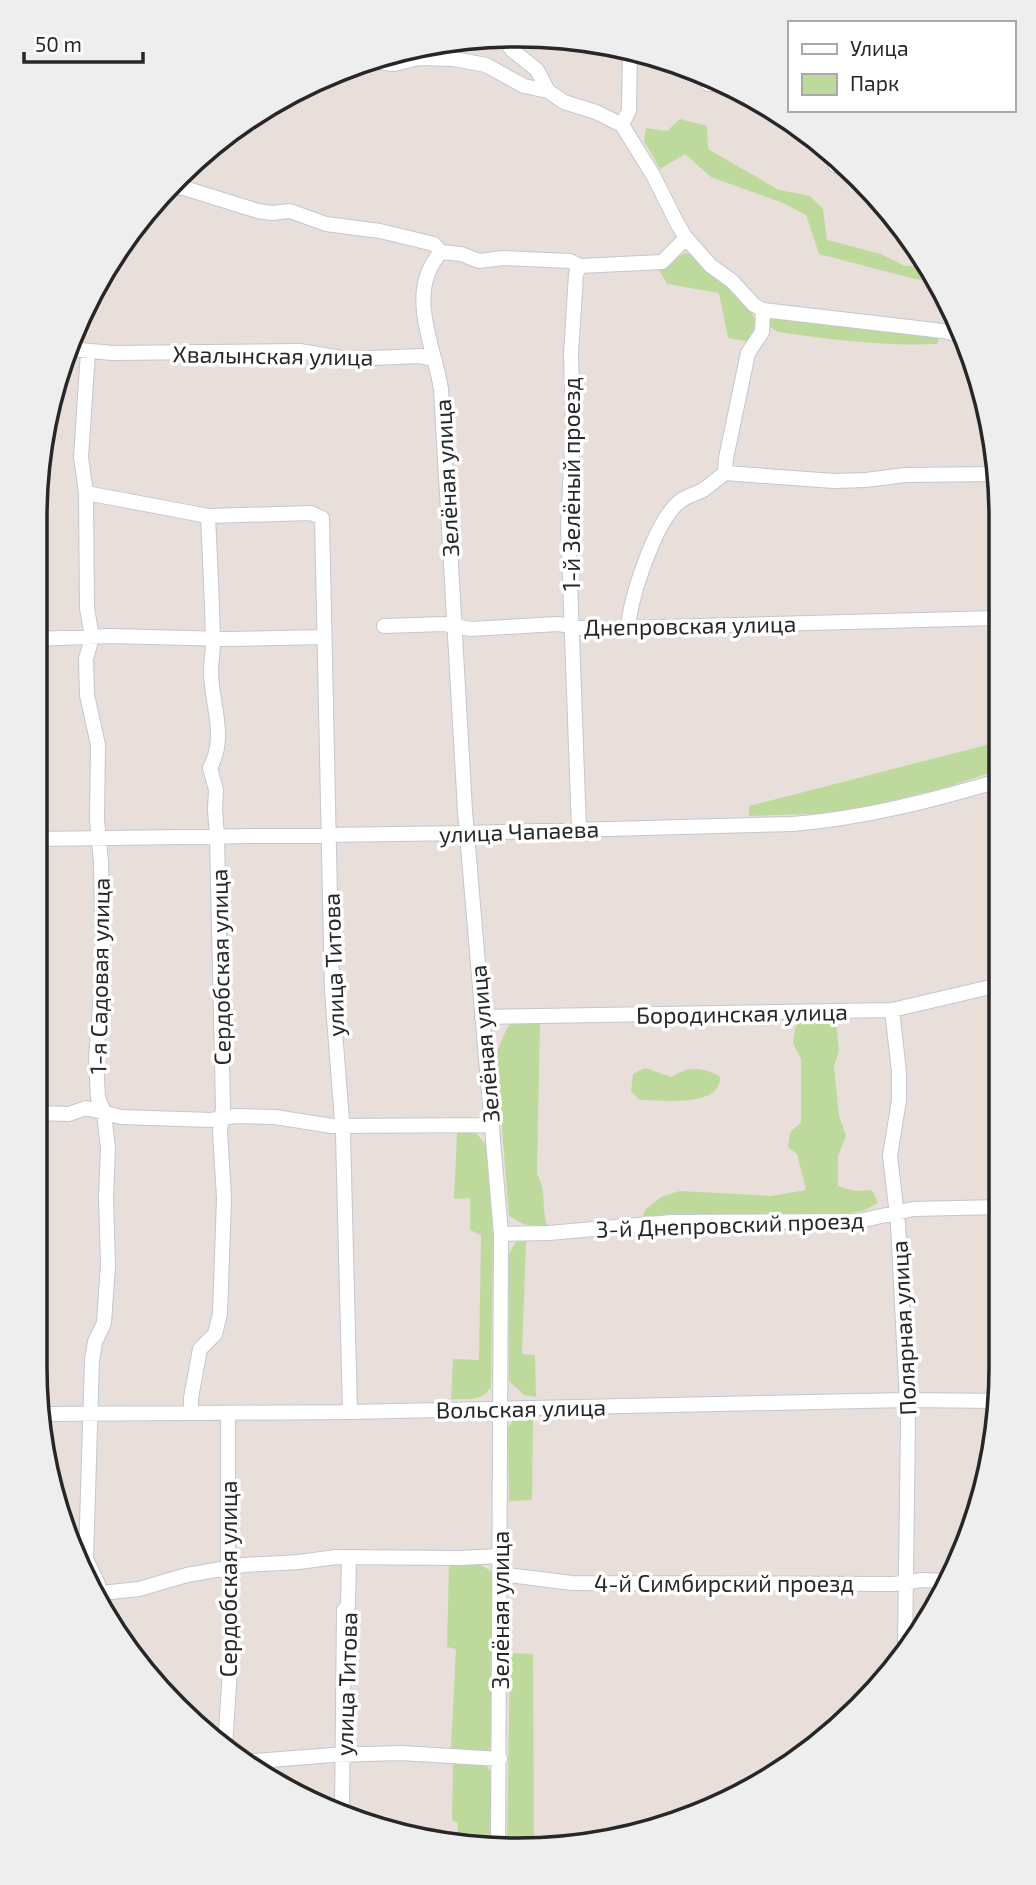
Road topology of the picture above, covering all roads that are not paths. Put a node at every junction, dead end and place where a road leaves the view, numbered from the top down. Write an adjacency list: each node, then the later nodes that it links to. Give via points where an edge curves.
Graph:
1 (510, 47): 4 (street, via 537,70)
2 (631, 61): 5 (street, via 629,110)
3 (393, 64): 4 (street, via 454,58 486,65 524,86)
4 (548, 91): 5 (street)
5 (622, 125): 7 (street)
6 (183, 188): 8 (street, via 258,211 290,211 326,224 434,244)
7 (686, 238): 9 (street, via 662,262); 10 (street)
8 (441, 252): 9 (street, via 479,261 503,258); 14 (street, Зелёная улица, via 422,287)
9 (580, 265): 21 (street, 1-й Зелёный проезд, via 571,353 568,526)
10 (763, 310): 11 (street); 15 (street, via 762,332 748,353)
11 (951, 333)
12 (78, 350): 13 (street, Хвалынская улица)
13 (88, 352): 14 (street, Хвалынская улица, via 300,351 347,359 421,356); 17 (street, 1-я Садовая улица, via 81,457)
14 (435, 360): 23 (street, Зелёная улица, via 441,389)
15 (725, 473): 16 (street, via 834,481); 22 (street, via 680,501 664,518)
16 (987, 474)
17 (86, 493): 18 (street); 25 (street, 1-я Садовая улица, via 87,608)
18 (208, 516): 24 (street, улица Титова, via 311,513 322,518); 26 (street, Сердобская улица)
19 (989, 618): 22 (street, Днепровская улица)
20 (384, 626): 23 (street, Днепровская улица, via 444,624)
21 (573, 627): 22 (street, Днепровская улица); 23 (street, Днепровская улица); 29 (street, 1-й Зелёный проезд)
22 (628, 627)
23 (456, 628): 30 (street, Зелёная улица)
24 (324, 637): 26 (street); 31 (street, улица Титова)
25 (92, 638): 26 (street); 27 (street); 34 (street, 1-я Садовая улица, via 86,659 87,695 98,745)
26 (213, 638): 32 (street, Сердобская улица, via 212,693 220,739 210,768)
27 (47, 639)
28 (989, 783): 29 (street, улица Чапаева, via 841,820)
29 (579, 829): 30 (street, улица Чапаева)
30 (467, 833): 31 (street, улица Чапаева); 37 (street, Зелёная улица)
31 (328, 834): 32 (street, улица Чапаева); 41 (street, улица Титова, via 332,992)
32 (218, 837): 34 (street, улица Чапаева); 40 (street, Сердобская улица)
33 (47, 839): 34 (street, улица Чапаева)
34 (99, 839): 38 (street, 1-я Садовая улица, via 103,966 96,1059)
35 (989, 987): 36 (street, Бородинская улица)
36 (892, 1010): 37 (street, Бородинская улица); 44 (street, Полярная улица, via 899,1072 890,1156)
37 (482, 1017): 42 (street, Зелёная улица)
38 (104, 1112): 39 (street, via 86,1108); 40 (street, via 121,1117); 50 (street, 1-я Садовая улица, via 108,1265 104,1323 92,1360)
39 (47, 1114)
40 (221, 1119): 41 (street, via 275,1117); 51 (street, Сердобская улица, via 220,1314 215,1334 200,1349)
41 (342, 1125): 42 (street); 49 (street, улица Титова)
42 (491, 1125): 45 (street, Зелёная улица)
43 (989, 1207): 44 (street, 3-й Днепровский проезд)
44 (896, 1212): 45 (street, 3-й Днепровский проезд, via 859,1221 672,1222); 46 (street, Полярная улица)
45 (501, 1234): 48 (street, Зелёная улица)
46 (907, 1400): 47 (street, Вольская улица); 48 (street, Вольская улица); 59 (street, Полярная улица)
47 (988, 1401)
48 (500, 1408): 49 (street, Вольская улица); 55 (street, Зелёная улица)
49 (350, 1412): 52 (street, Вольская улица)
50 (90, 1413): 51 (street, Вольская улица); 53 (street, Вольская улица); 54 (street, 1-я Садовая улица)
51 (191, 1413): 52 (street, Вольская улица)
52 (228, 1413): 57 (street, Сердобская улица)
53 (50, 1414)
54 (86, 1553)
55 (500, 1556): 56 (street); 58 (street, Зелёная улица)
56 (349, 1558): 57 (street); 64 (street, улица Титова)
57 (229, 1569): 61 (street); 63 (street, Сердобская улица, via 232,1640)
58 (500, 1574): 59 (street, 4-й Симбирский проезд, via 572,1583); 65 (street, Зелёная улица)
59 (905, 1581): 60 (street, 4-й Симбирский проезд); 62 (street, Полярная улица)
60 (937, 1581)
61 (106, 1594)
62 (905, 1635)
63 (226, 1736)
64 (342, 1755): 65 (street, via 439,1753); 66 (street); 67 (street, улица Титова)
65 (500, 1759): 68 (street, Зелёная улица)
66 (260, 1761)
67 (342, 1804)
68 (498, 1837)

